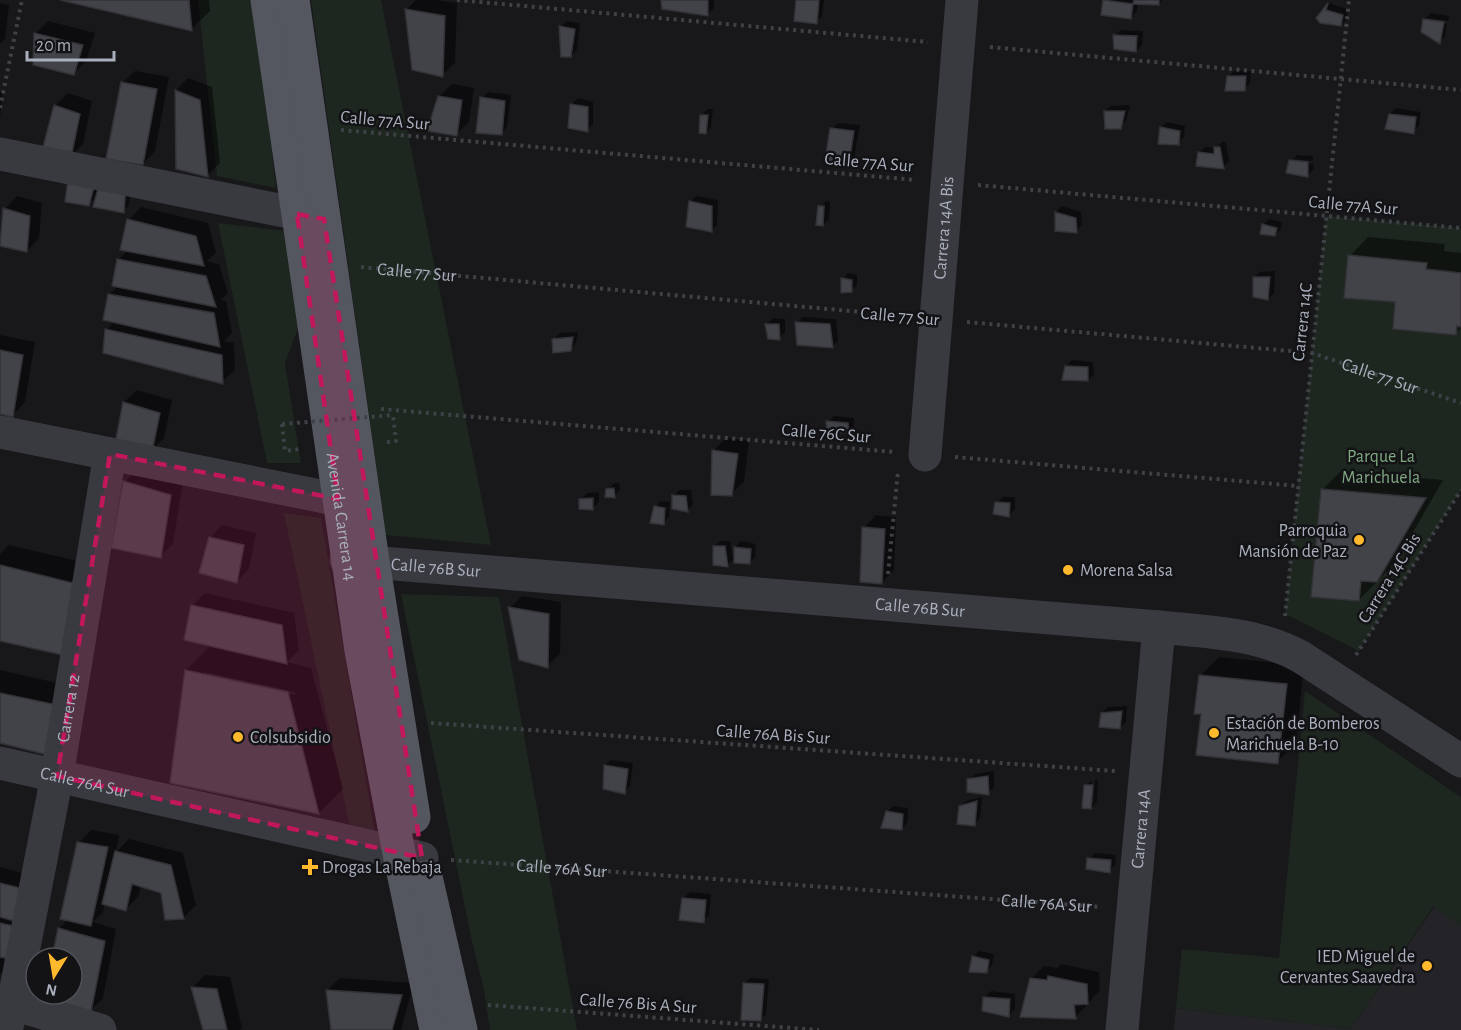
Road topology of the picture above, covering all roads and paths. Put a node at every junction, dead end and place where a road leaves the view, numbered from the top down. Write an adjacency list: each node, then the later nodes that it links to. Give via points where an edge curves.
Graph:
1 (22, 0): 6 (path)
2 (267, 0): 10 (main road, Avenida Carrera 14)
3 (293, 0): 7 (main road, Avenida Carrera 14)
4 (962, 0): 9 (street, Carrera 14A Bis)
5 (1349, 0): 11 (path, Carrera 14C)
6 (0, 108)
7 (311, 127): 9 (path, Calle 77A Sur); 10 (main road, Avenida Carrera 14)
8 (0, 154): 10 (street)
9 (947, 183): 11 (path, Calle 77A Sur); 14 (street, Carrera 14A Bis)
10 (310, 216): 13 (main road, Avenida Carrera 14); 25 (main road, Avenida Carrera 14)
11 (1326, 216): 12 (path, Calle 77A Sur); 15 (path, Carrera 14C)
12 (1461, 228)
13 (331, 264): 14 (path, Calle 77 Sur); 17 (main road, Avenida Carrera 14)
14 (936, 319): 15 (path, Calle 77 Sur); 21 (street, Carrera 14A Bis)
15 (1312, 353): 16 (path, Calle 77 Sur); 23 (path, Carrera 14C)
16 (1461, 403)
17 (351, 406): 21 (path, Calle 76C Sur); 25 (main road, Avenida Carrera 14)
18 (0, 432): 22 (street)
19 (396, 441): 20 (path, bridge, via 393,415 282,424)
20 (285, 450)
21 (912, 453): 23 (path, Calle 76C Sur); 27 (path)
22 (110, 454): 25 (street); 35 (street, Carrera 12)
23 (1298, 486): 29 (path, Carrera 14C)
24 (1461, 490): 30 (path, Carrera 14C Bis)
25 (351, 502): 26 (main road, Avenida Carrera 14)
26 (360, 561): 27 (street, Calle 76B Sur); 31 (main road, Avenida Carrera 14); 36 (main road, Avenida Carrera 14, via 376,739)
27 (885, 604): 28 (street, Calle 76B Sur)
28 (1159, 627): 29 (street, Calle 76B Sur); 34 (street, Carrera 14A)
29 (1282, 646): 30 (street, Calle 76B Sur)
30 (1339, 681): 32 (street, Calle 76B Sur)
31 (398, 721): 34 (path, Calle 76A Bis Sur); 36 (main road, Avenida Carrera 14)
32 (1461, 760)
33 (0, 763): 35 (street, Calle 76A Sur)
34 (1145, 773): 37 (street, Carrera 14A)
35 (57, 776): 36 (street, Calle 76A Sur); 38 (street, Carrera 12)
36 (410, 855): 37 (path, Calle 76A Sur); 39 (main road, Avenida Carrera 14); 41 (main road, Avenida Carrera 14)
37 (1133, 909): 43 (street, Carrera 14A)
38 (10, 1017): 40 (street)
39 (459, 1017): 42 (path, Calle 76 Bis A Sur)
40 (100, 1030)
41 (436, 1030)
42 (819, 1030)
43 (1122, 1030)

